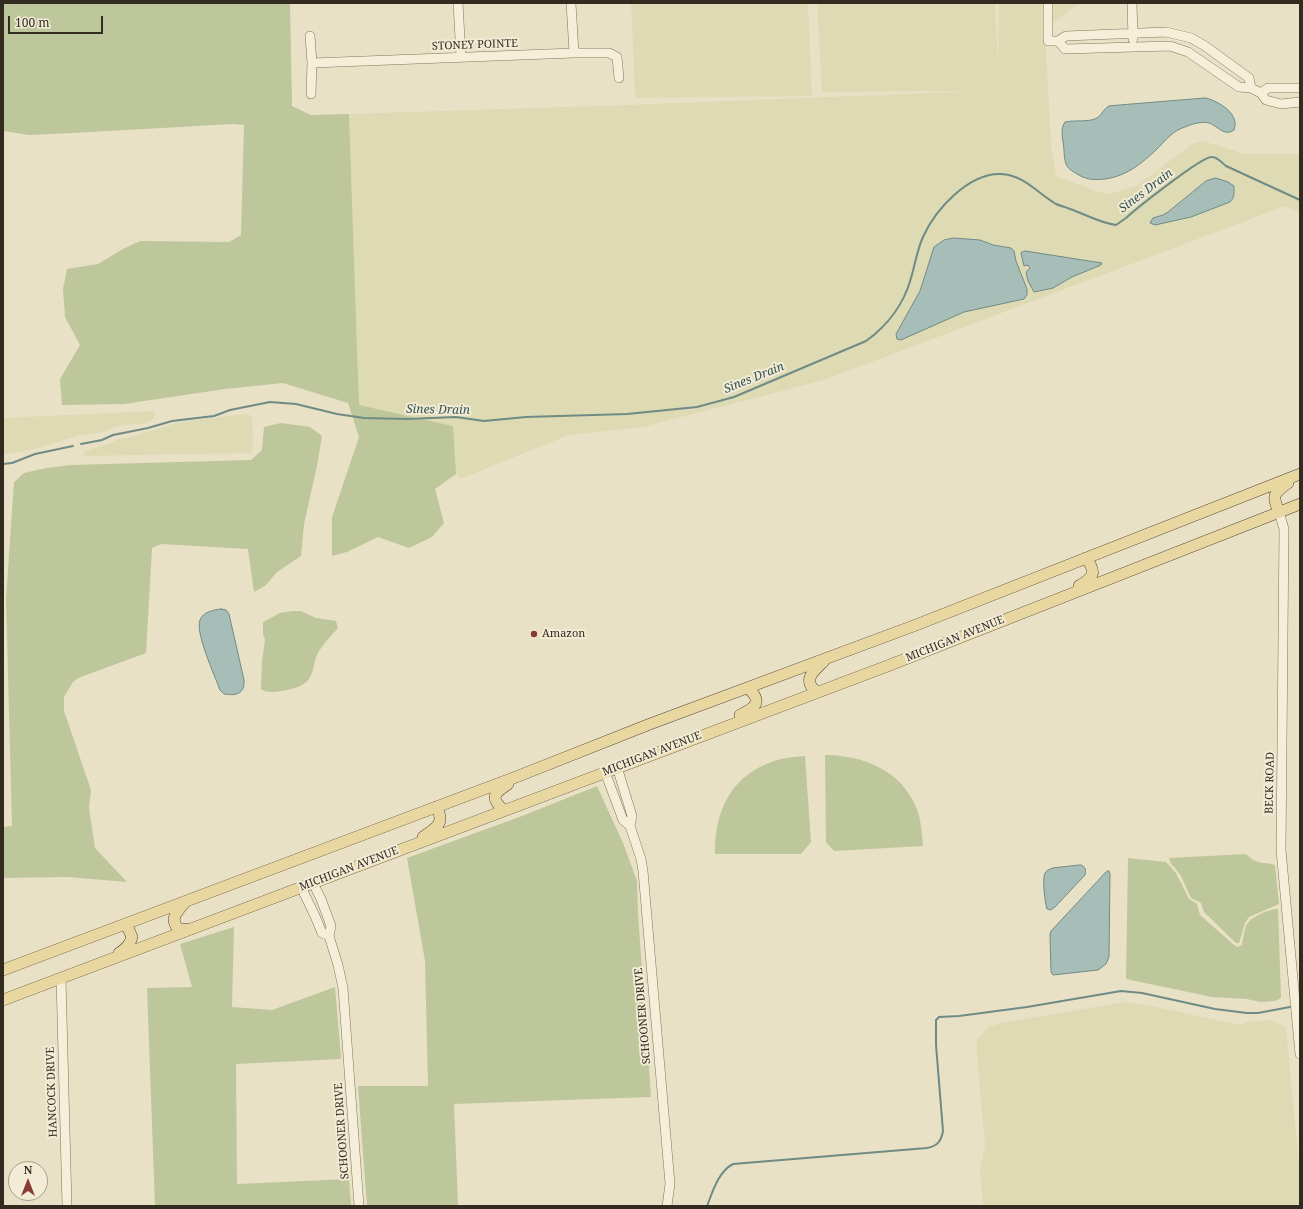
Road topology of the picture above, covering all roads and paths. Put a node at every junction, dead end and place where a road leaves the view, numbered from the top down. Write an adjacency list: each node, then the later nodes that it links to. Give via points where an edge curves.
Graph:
1 (458, 3): 10 (street)
2 (571, 3): 9 (street)
3 (1048, 3): 7 (street)
4 (1132, 3): 5 (street)
5 (1133, 33): 7 (street, via 1066,36); 8 (street); 13 (street, via 1166,32 1191,38 1249,78)
6 (310, 36): 11 (street)
7 (1053, 42): 8 (street, via 1065,49)
8 (1133, 47): 13 (street, via 1179,48 1239,87)
9 (574, 52): 10 (street, STONEY POINTE); 12 (street, STONEY POINTE, via 609,53 617,57)
10 (461, 57): 11 (street, STONEY POINTE)
11 (312, 63): 16 (street)
12 (619, 78)
13 (1251, 88): 15 (street)
14 (1300, 88): 15 (street, via 1268,88)
15 (1260, 93): 17 (street, via 1266,100 1281,104)
16 (311, 94)
17 (1300, 102)
18 (1300, 474): 20 (main road, via 1274,496); 21 (main road)
19 (1300, 504): 20 (main road, MICHIGAN AVENUE)
20 (1279, 512): 22 (main road, MICHIGAN AVENUE); 44 (street, BECK ROAD, via 1284,529 1281,850)
21 (1086, 558): 22 (main road, via 1093,570 1090,579); 23 (main road)
22 (1062, 597): 25 (main road, MICHIGAN AVENUE)
23 (828, 658): 24 (main road); 25 (main road, via 810,677 810,686)
24 (748, 688): 26 (main road, via 756,699 753,709); 29 (main road)
25 (817, 692): 26 (main road, MICHIGAN AVENUE)
26 (708, 732): 27 (main road, MICHIGAN AVENUE)
27 (617, 767): 28 (main road, MICHIGAN AVENUE); 32 (street, SCHOONER DRIVE, via 632,816)
28 (604, 772): 31 (main road, MICHIGAN AVENUE); 32 (street, SCHOONER DRIVE, via 623,820)
29 (516, 777): 30 (main road); 31 (main road, via 495,794 497,804)
30 (436, 807): 33 (main road, via 441,820 439,825); 36 (main road)
31 (503, 810): 33 (main road, MICHIGAN AVENUE)
32 (630, 826): 47 (street, SCHOONER DRIVE, via 643,871 670,1184)
33 (408, 847): 34 (main road, MICHIGAN AVENUE)
34 (314, 883): 35 (main road, MICHIGAN AVENUE); 39 (street, SCHOONER DRIVE, via 331,926)
35 (301, 887): 38 (main road, MICHIGAN AVENUE); 39 (street, SCHOONER DRIVE, via 322,933)
36 (186, 900): 37 (main road); 38 (main road, via 175,913 174,920 178,929)
37 (123, 925): 40 (main road, via 131,932 131,942 127,948); 41 (main road)
38 (187, 929): 40 (main road, MICHIGAN AVENUE)
39 (329, 936): 46 (street, SCHOONER DRIVE, via 343,988)
40 (103, 963): 42 (main road, MICHIGAN AVENUE)
41 (3, 970)
42 (61, 978): 43 (main road, MICHIGAN AVENUE); 45 (street, HANCOCK DRIVE)
43 (3, 1000)
44 (1300, 1054)
45 (66, 1206)
46 (359, 1206)
47 (667, 1206)

